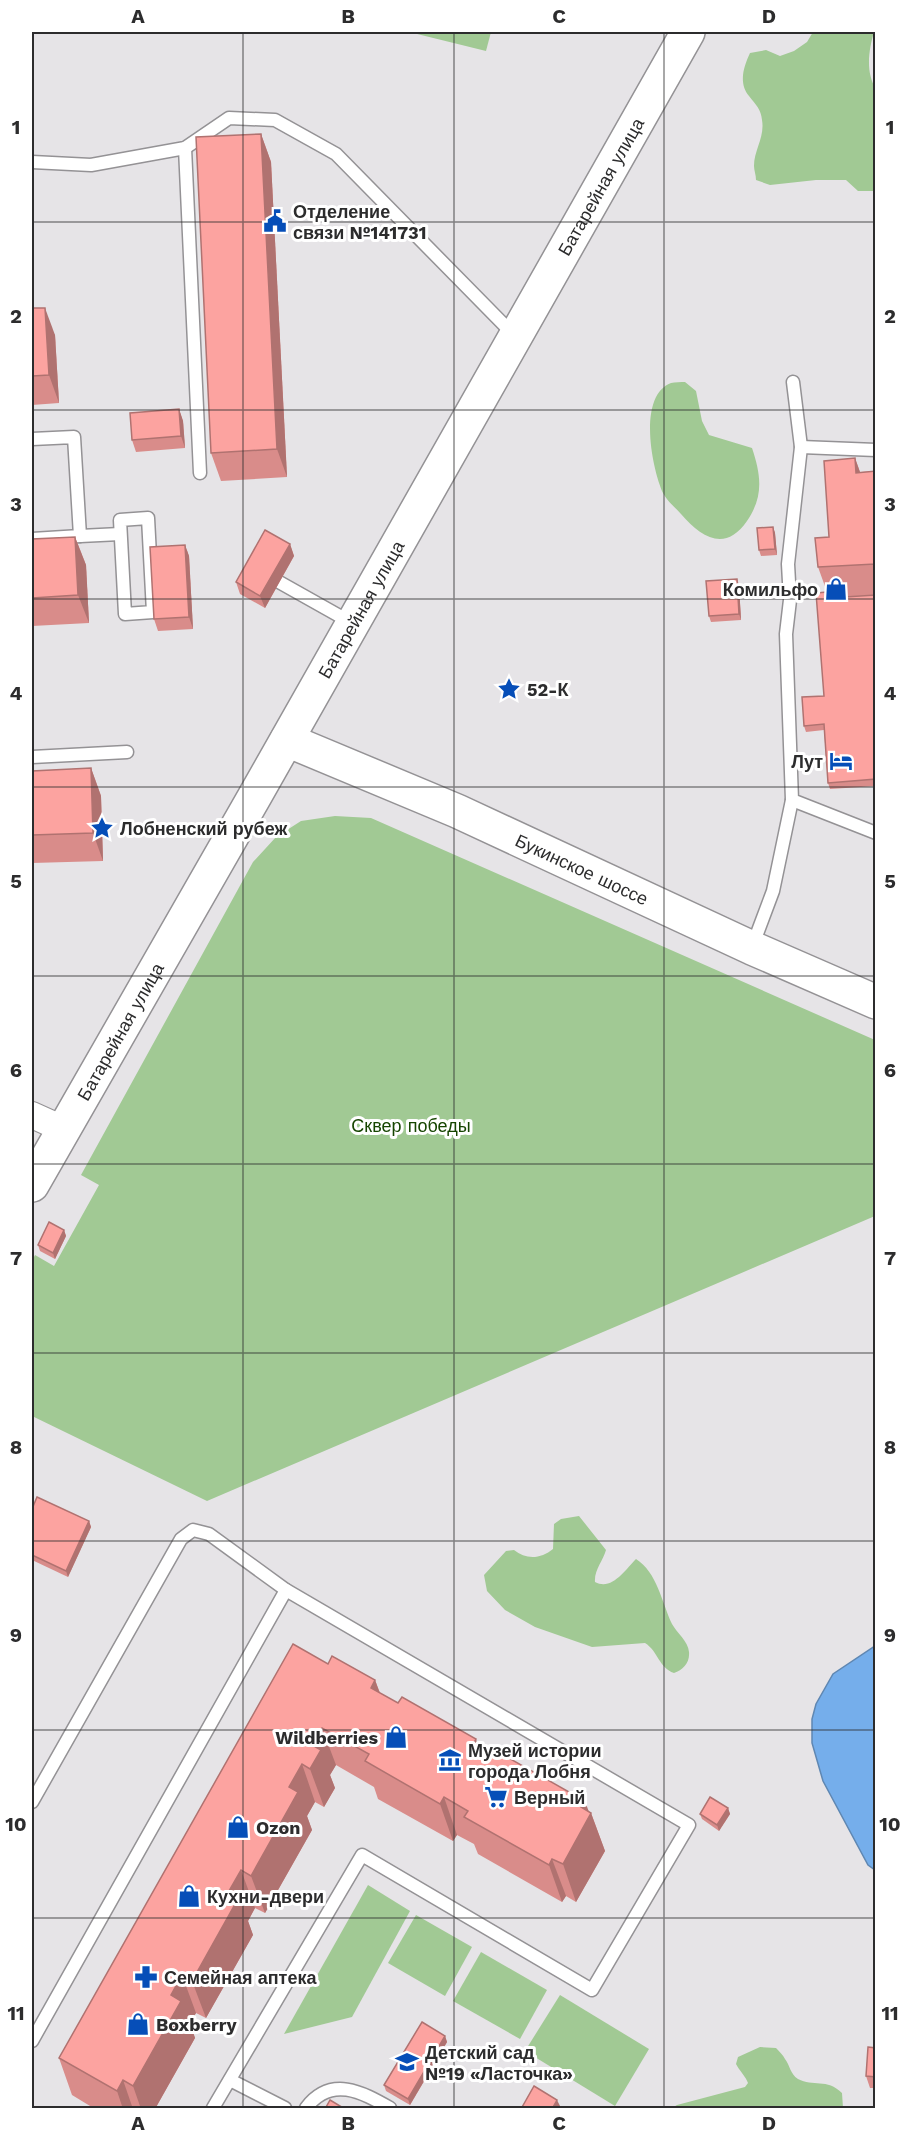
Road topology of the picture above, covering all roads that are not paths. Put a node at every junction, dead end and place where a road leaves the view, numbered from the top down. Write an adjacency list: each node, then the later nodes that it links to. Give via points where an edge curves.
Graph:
1 (688, 32): 4 (main road, Батарейная улица)
2 (185, 148): 3 (lane, via 90,165); 4 (lane, via 230,118 275,120 336,154); 9 (lane)
3 (32, 162)
4 (516, 336): 14 (main road, Батарейная улица)
5 (793, 382): 7 (lane)
6 (32, 439): 11 (lane, via 74,437)
7 (801, 447): 8 (lane); 18 (lane, via 788,564 790,600 786,634)
8 (876, 450)
9 (200, 473)
10 (120, 534): 10 (lane, via 120,519 148,518 153,612 125,614); 11 (lane)
11 (80, 536): 12 (lane)
12 (32, 538)
13 (279, 582): 14 (lane)
14 (353, 624): 15 (main road, Батарейная улица)
15 (287, 740): 20 (main road, Букинское шоссе, via 457,811); 23 (main road, Батарейная улица)
16 (127, 752): 17 (lane)
17 (32, 757)
18 (792, 800): 19 (lane); 20 (lane, via 773,891)
19 (876, 833)
20 (752, 948): 21 (main road, Букинское шоссе)
21 (876, 1002)
22 (32, 1115): 23 (street)
23 (63, 1129): 24 (main road, Батарейная улица)
24 (32, 1185)
25 (286, 1590): 26 (lane, via 209,1534 193,1530 181,1539); 28 (lane); 29 (lane, via 689,1825 592,1990 362,1855)
26 (35, 1788): 27 (lane)
27 (32, 1802)
28 (32, 2041)
29 (230, 2080): 30 (lane); 31 (lane)
30 (213, 2109)
31 (285, 2109)
32 (306, 2109): 33 (lane, via 324,2094 348,2089 363,2092)
33 (390, 2109)

